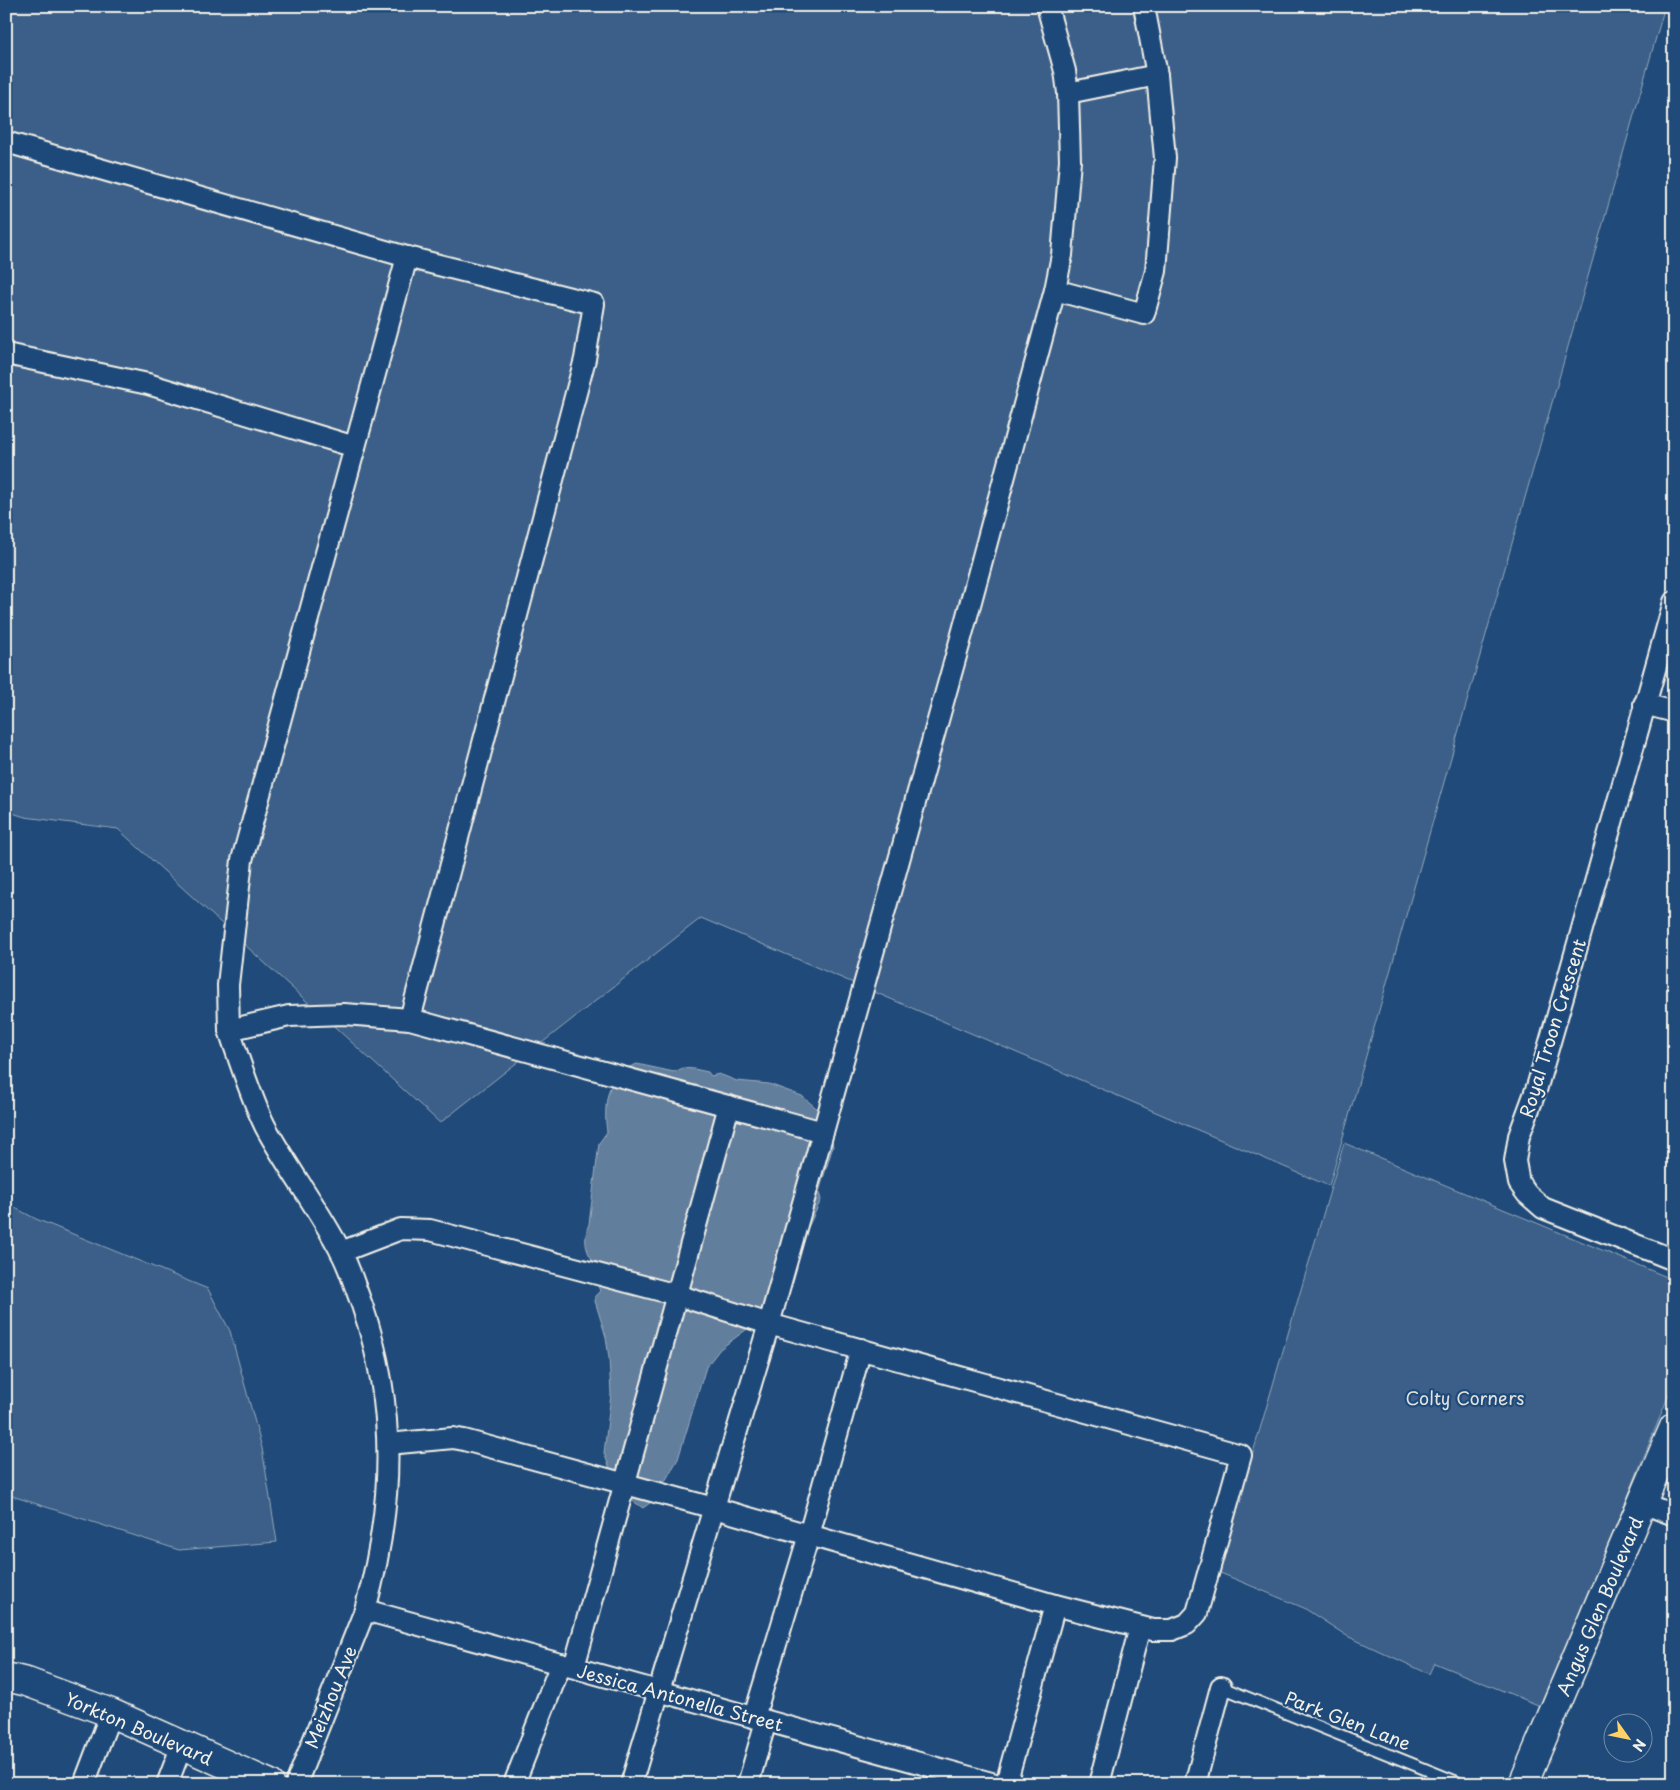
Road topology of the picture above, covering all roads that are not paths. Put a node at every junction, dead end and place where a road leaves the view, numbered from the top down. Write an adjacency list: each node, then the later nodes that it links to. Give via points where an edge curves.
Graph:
1 (1046, 6): 4 (street)
2 (1144, 6): 3 (street)
3 (1157, 75): 4 (street); 7 (street, via 1164,158 1156,271 1144,314)
4 (1068, 93): 7 (street, via 1070,161 1062,255)
5 (6, 142): 6 (street)
6 (407, 256): 9 (street, Meizhou Ave); 13 (street, via 594,304 585,359)
7 (1055, 290): 16 (street, via 962,638)
8 (6, 354): 9 (street, via 148,384)
9 (355, 447): 14 (street, Meizhou Ave, via 242,860 228,985)
10 (1674, 602): 11 (street, Royal Troon Crescent)
11 (1644, 704): 12 (street); 18 (street, Royal Troon Crescent, via 1515,1161 1519,1183 1543,1208)
12 (1674, 710)
13 (410, 1020): 14 (street, via 344,1014 289,1016); 15 (street)
14 (229, 1030): 17 (street, Meizhou Ave, via 266,1126)
15 (729, 1106): 16 (street); 19 (street)
16 (823, 1132): 20 (street)
17 (341, 1252): 19 (street, via 401,1229 430,1230); 23 (street, Meizhou Ave, via 372,1334 383,1389)
18 (1674, 1260)
19 (677, 1295): 20 (street); 24 (street)
20 (769, 1324): 21 (street); 26 (street)
21 (861, 1349): 28 (street); 31 (street, via 1241,1455 1197,1613 1187,1624 1172,1630)
22 (1674, 1427): 25 (street, Angus Glen Boulevard)
23 (388, 1444): 24 (street, via 453,1438); 30 (street, Meizhou Ave, via 383,1529)
24 (624, 1483): 26 (street); 32 (street)
25 (1642, 1503): 27 (street); 51 (street, Angus Glen Boulevard)
26 (714, 1508): 28 (street); 35 (street)
27 (1674, 1515)
28 (809, 1535): 29 (street); 37 (street)
29 (1055, 1605): 31 (street); 47 (street)
30 (365, 1610): 32 (street, Jessica Antonella Street); 42 (street, Meizhou Ave)
31 (1140, 1627): 48 (street)
32 (567, 1666): 35 (street, Jessica Antonella Street); 43 (street)
33 (6, 1678): 36 (street, Yorkton Boulevard, via 27,1682)
34 (1221, 1687): 49 (street); 50 (lane, Park Glen Lane)
35 (659, 1691): 37 (street, Jessica Antonella Street); 44 (street)
36 (111, 1713): 38 (street, Yorkton Boulevard); 39 (street)
37 (760, 1719): 45 (street); 46 (street, Jessica Antonella Street)
38 (182, 1744): 40 (street); 41 (street, Yorkton Boulevard)
39 (84, 1784)
40 (167, 1784)
41 (270, 1784)
42 (296, 1784)
43 (514, 1784)
44 (631, 1784)
45 (748, 1784)
46 (995, 1784)
47 (1006, 1784)
48 (1099, 1784)
49 (1195, 1784)
50 (1462, 1784)
51 (1523, 1784)

